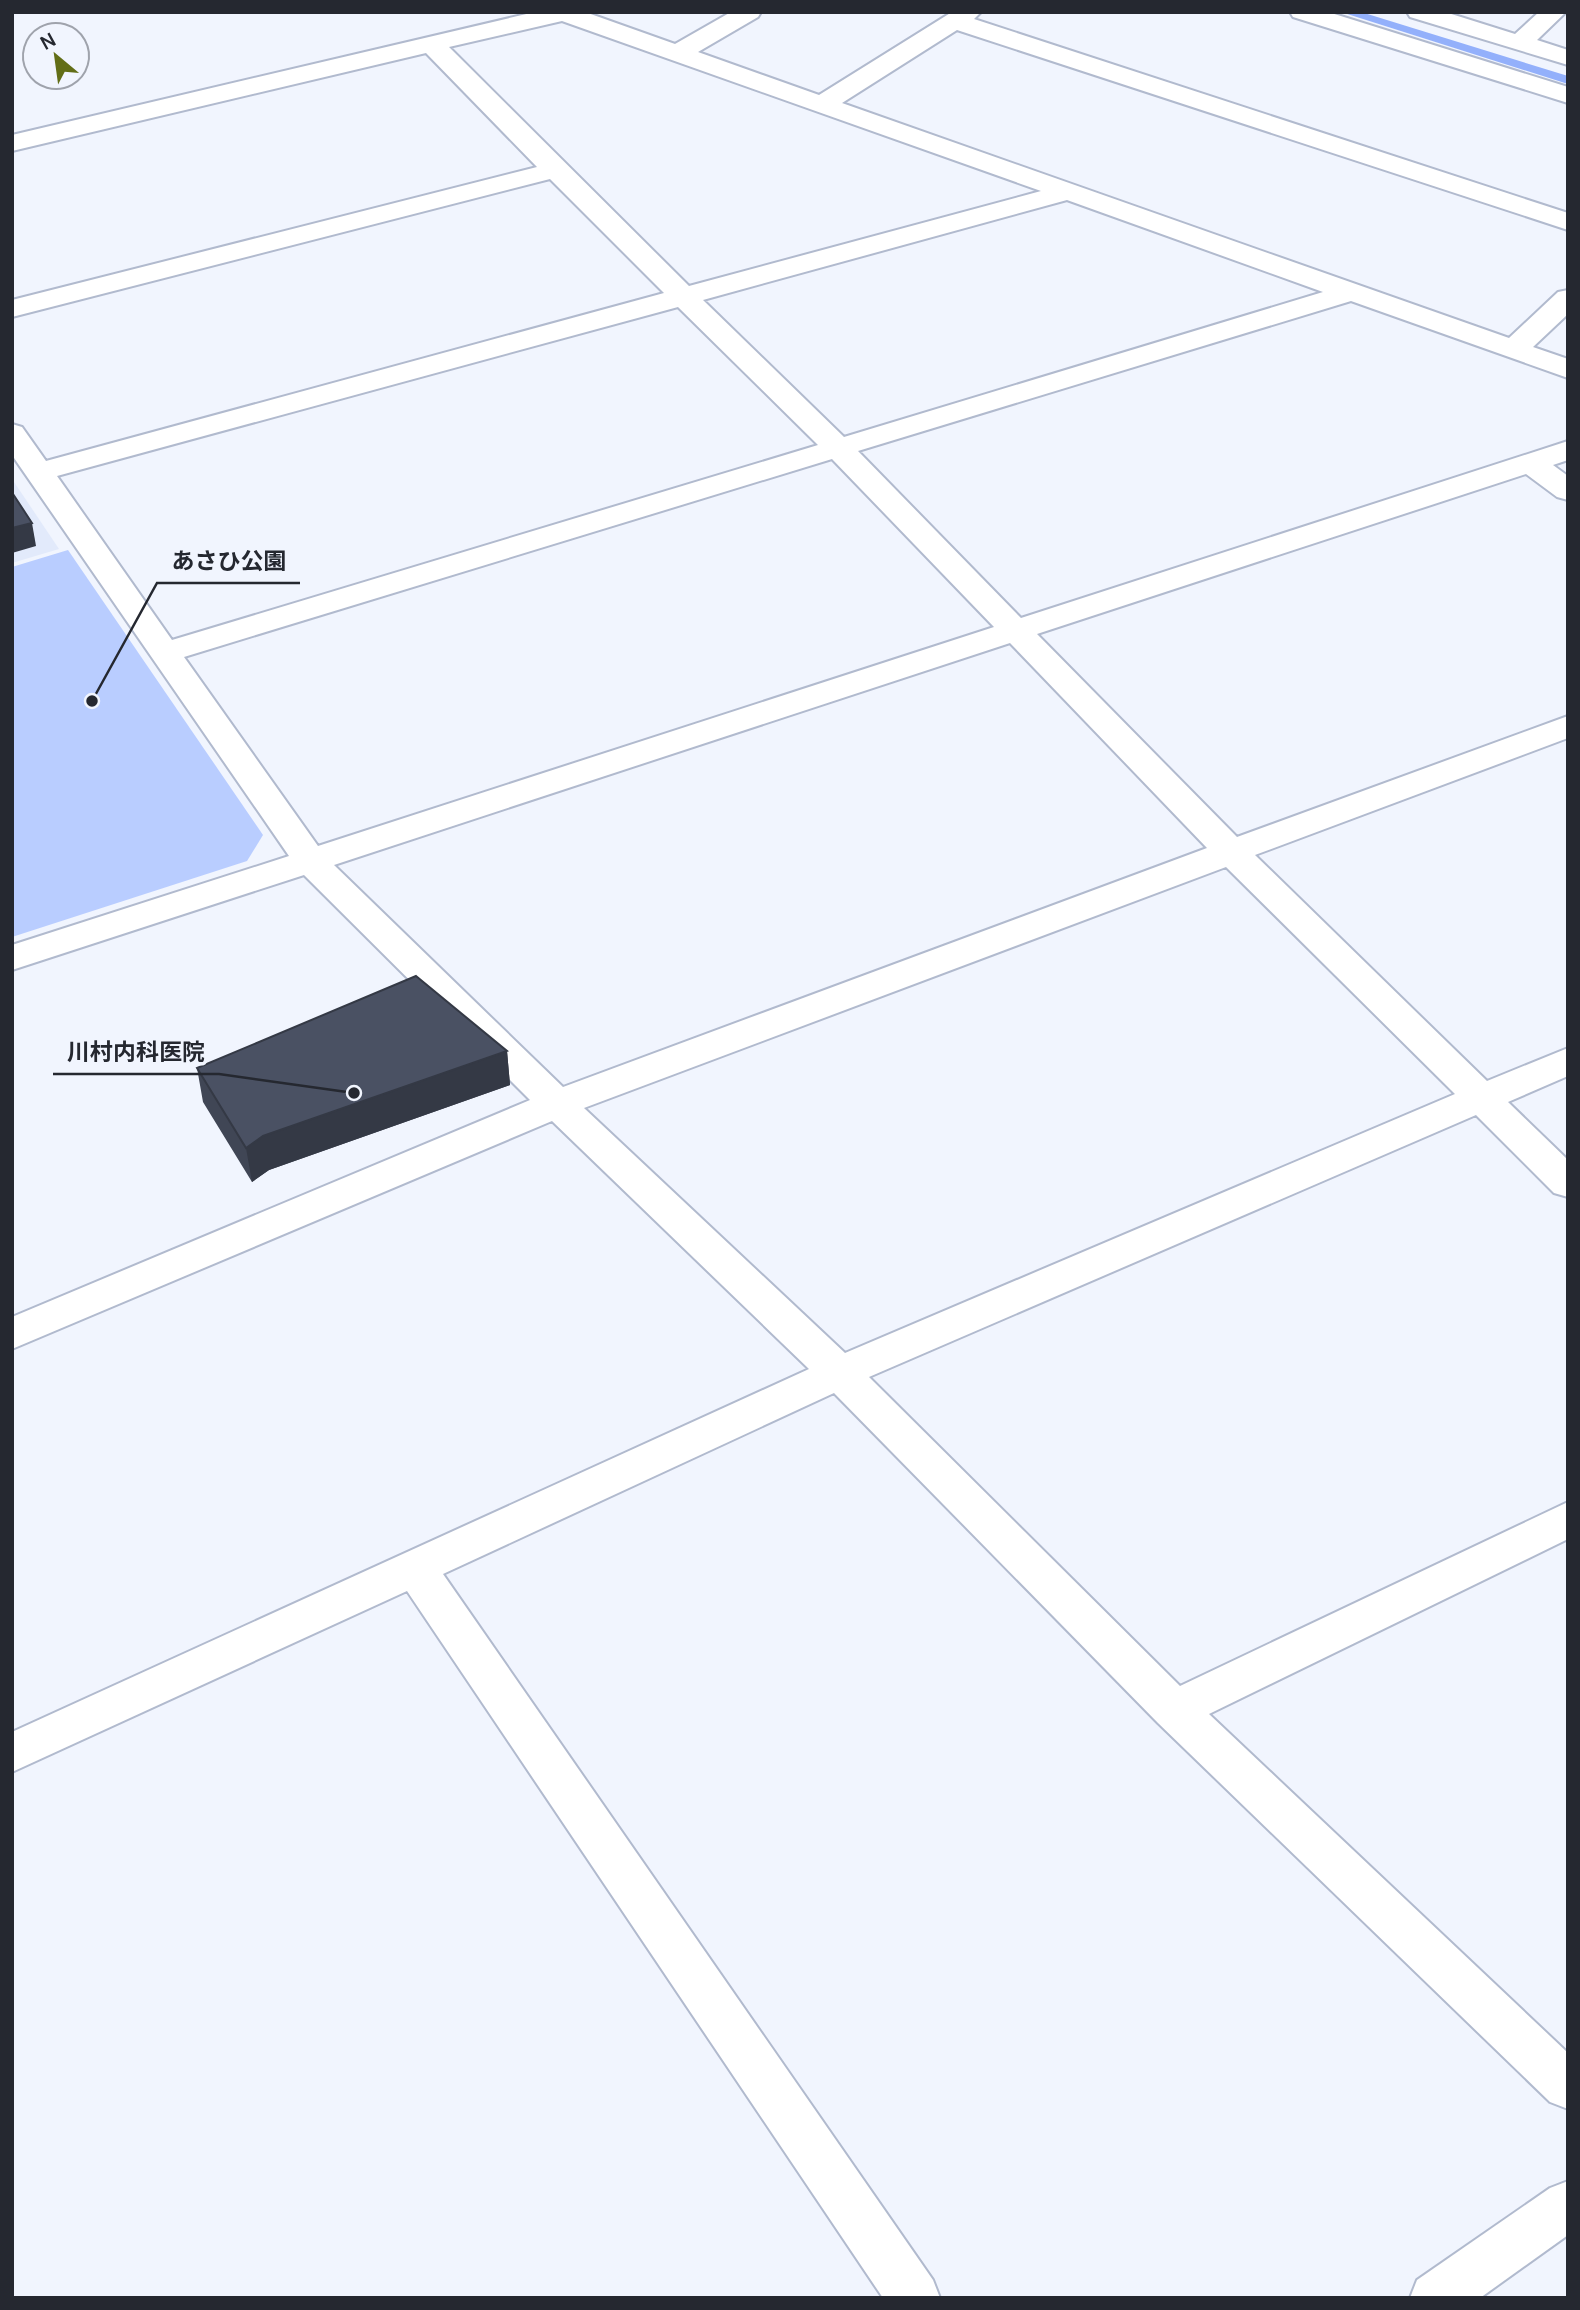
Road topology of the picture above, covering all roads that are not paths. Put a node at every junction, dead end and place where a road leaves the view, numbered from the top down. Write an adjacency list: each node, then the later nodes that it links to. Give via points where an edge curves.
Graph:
1 (749, 12): 9 (street)
2 (1301, 12): 11 (street)
3 (1419, 12): 7 (street)
4 (1554, 12): 7 (street)
5 (562, 13): 8 (street); 9 (street)
6 (962, 17): 12 (street); 16 (street)
7 (1519, 43): 10 (street)
8 (432, 44): 13 (street); 14 (street)
9 (678, 53): 12 (street)
10 (1568, 58)
11 (1568, 95)
12 (822, 104): 15 (street)
13 (12, 143)
14 (555, 170): 18 (street); 20 (street)
15 (1068, 192): 17 (street); 18 (street)
16 (1568, 222)
17 (1352, 292): 21 (street); 24 (street)
18 (683, 297): 24 (street); 27 (street)
19 (1568, 298): 21 (street)
20 (12, 309)
21 (1514, 349): 22 (street)
22 (1568, 369)
23 (12, 433): 27 (street)
24 (839, 449): 29 (street); 30 (street)
25 (1568, 450): 26 (street)
26 (1530, 462): 28 (street); 29 (street)
27 (39, 472): 30 (street)
28 (1568, 491)
29 (1014, 631): 32 (street); 33 (street)
30 (166, 652): 33 (street)
31 (1568, 726): 32 (street)
32 (1230, 851): 36 (street); 37 (street)
33 (310, 861): 34 (street); 37 (street)
34 (12, 958)
35 (1568, 1061): 36 (street)
36 (1481, 1098): 38 (street); 40 (street)
37 (557, 1104): 39 (street); 40 (street)
38 (1568, 1183)
39 (12, 1334)
40 (839, 1373): 42 (street); 43 (street)
41 (1568, 1519): 43 (street)
42 (416, 1569): 44 (street); 47 (street)
43 (1174, 1710): 45 (street)
44 (12, 1754)
45 (1568, 2086)
46 (1568, 2205): 48 (street)
47 (914, 2298)
48 (1436, 2298)

